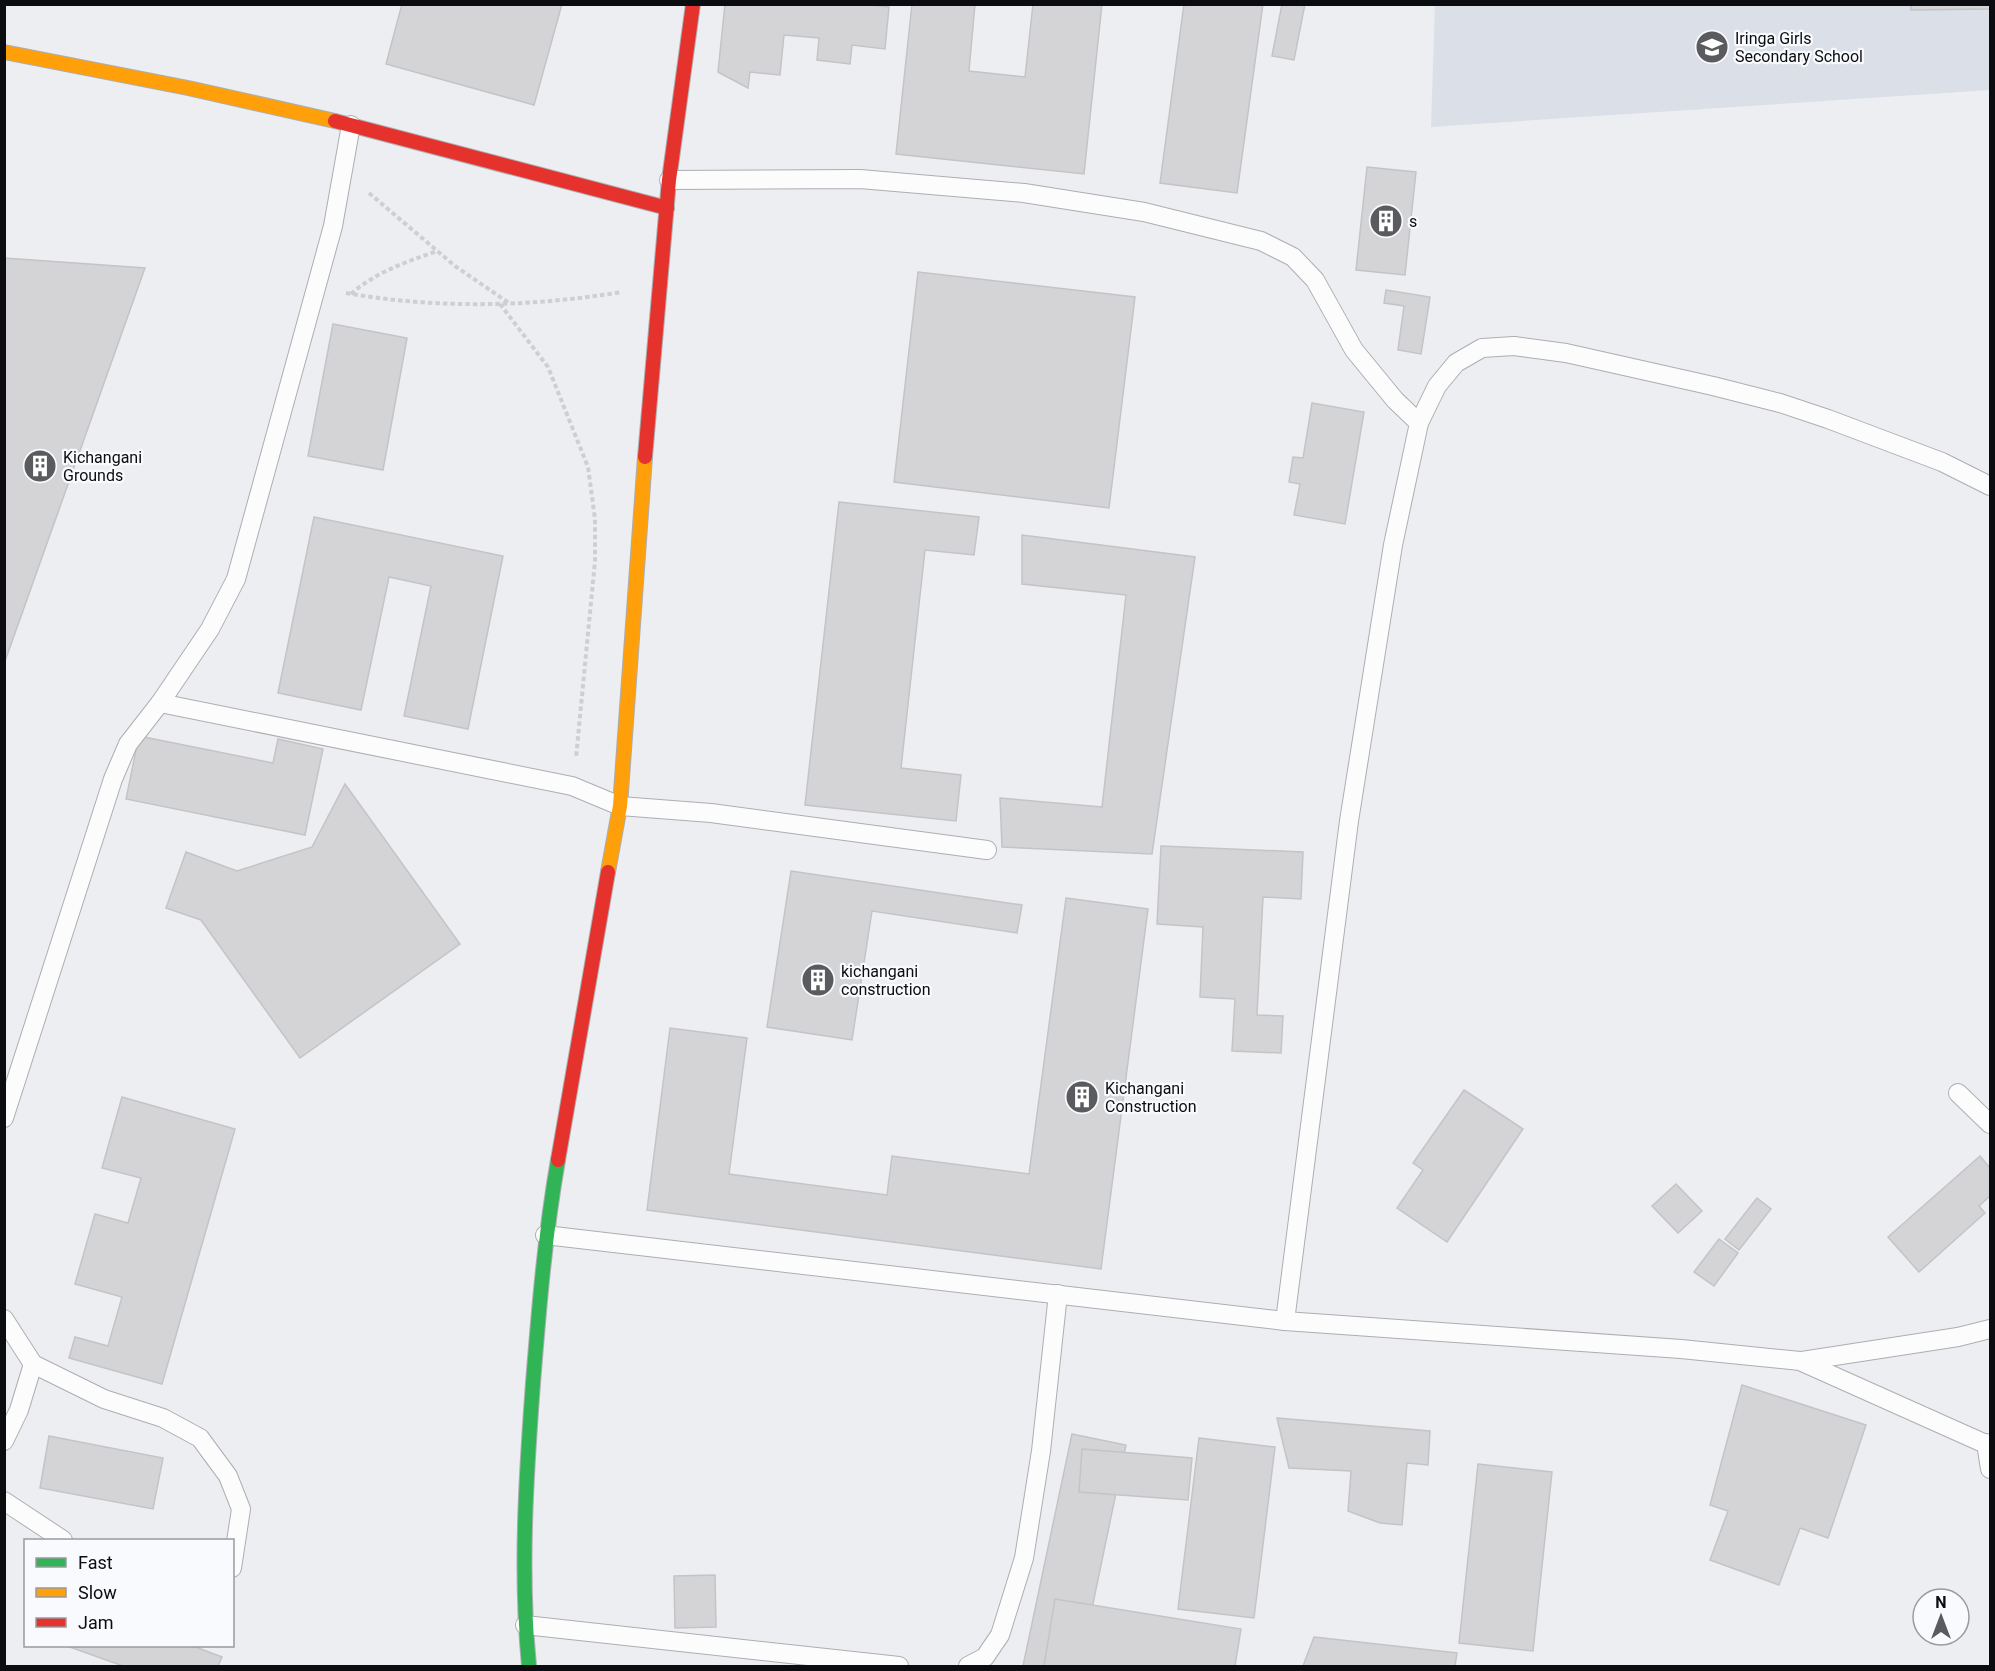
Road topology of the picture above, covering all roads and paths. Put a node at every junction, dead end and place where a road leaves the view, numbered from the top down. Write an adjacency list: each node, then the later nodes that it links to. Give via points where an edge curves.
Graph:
1 (693, 4): 5 (street)
2 (4, 52): 3 (street)
3 (351, 125): 4 (lane); 6 (street)
4 (343, 171): 7 (path); 9 (lane)
5 (669, 180): 6 (street); 13 (lane, via 860,179 1023,193 1144,212 1261,241 1293,257 1315,280 1359,358)
6 (667, 208): 8 (street)
7 (438, 251): 10 (path, via 397,265); 11 (path)
8 (661, 281): 11 (path, via 596,296); 17 (street)
9 (315, 290): 10 (path); 15 (lane, via 236,579 210,629)
10 (351, 294): 12 (path, via 438,304)
11 (510, 303): 12 (path)
12 (500, 304): 16 (path, via 548,367 588,467 595,519 595,561)
13 (1419, 423): 14 (lane, via 1437,386 1456,363 1482,348 1514,346 1596,359 1780,403 1942,462); 25 (lane, via 1393,545 1349,821)
14 (1990, 486)
15 (160, 703): 16 (lane); 20 (lane, via 128,744 113,779)
16 (572, 786): 17 (lane)
17 (620, 806): 18 (lane, via 723,814); 22 (street)
18 (987, 850)
19 (1958, 1094): 21 (lane)
20 (4, 1118)
21 (1990, 1124)
22 (544, 1235): 23 (lane); 35 (street, via 525,1489)
23 (1058, 1294): 25 (lane); 38 (lane, via 1041,1451 1023,1558 1000,1635 985,1657)
24 (4, 1319): 28 (lane)
25 (1285, 1321): 27 (lane)
26 (1990, 1329): 27 (lane)
27 (1800, 1361): 30 (lane)
28 (33, 1364): 29 (lane, via 19,1410); 34 (lane, via 104,1399 162,1418 200,1438 228,1476 241,1509)
29 (4, 1441)
30 (1988, 1444): 31 (lane)
31 (1990, 1469)
32 (4, 1501): 33 (lane)
33 (61, 1539)
34 (234, 1555)
35 (525, 1625): 36 (street); 37 (lane)
36 (529, 1666)
37 (899, 1666)
38 (968, 1666)

